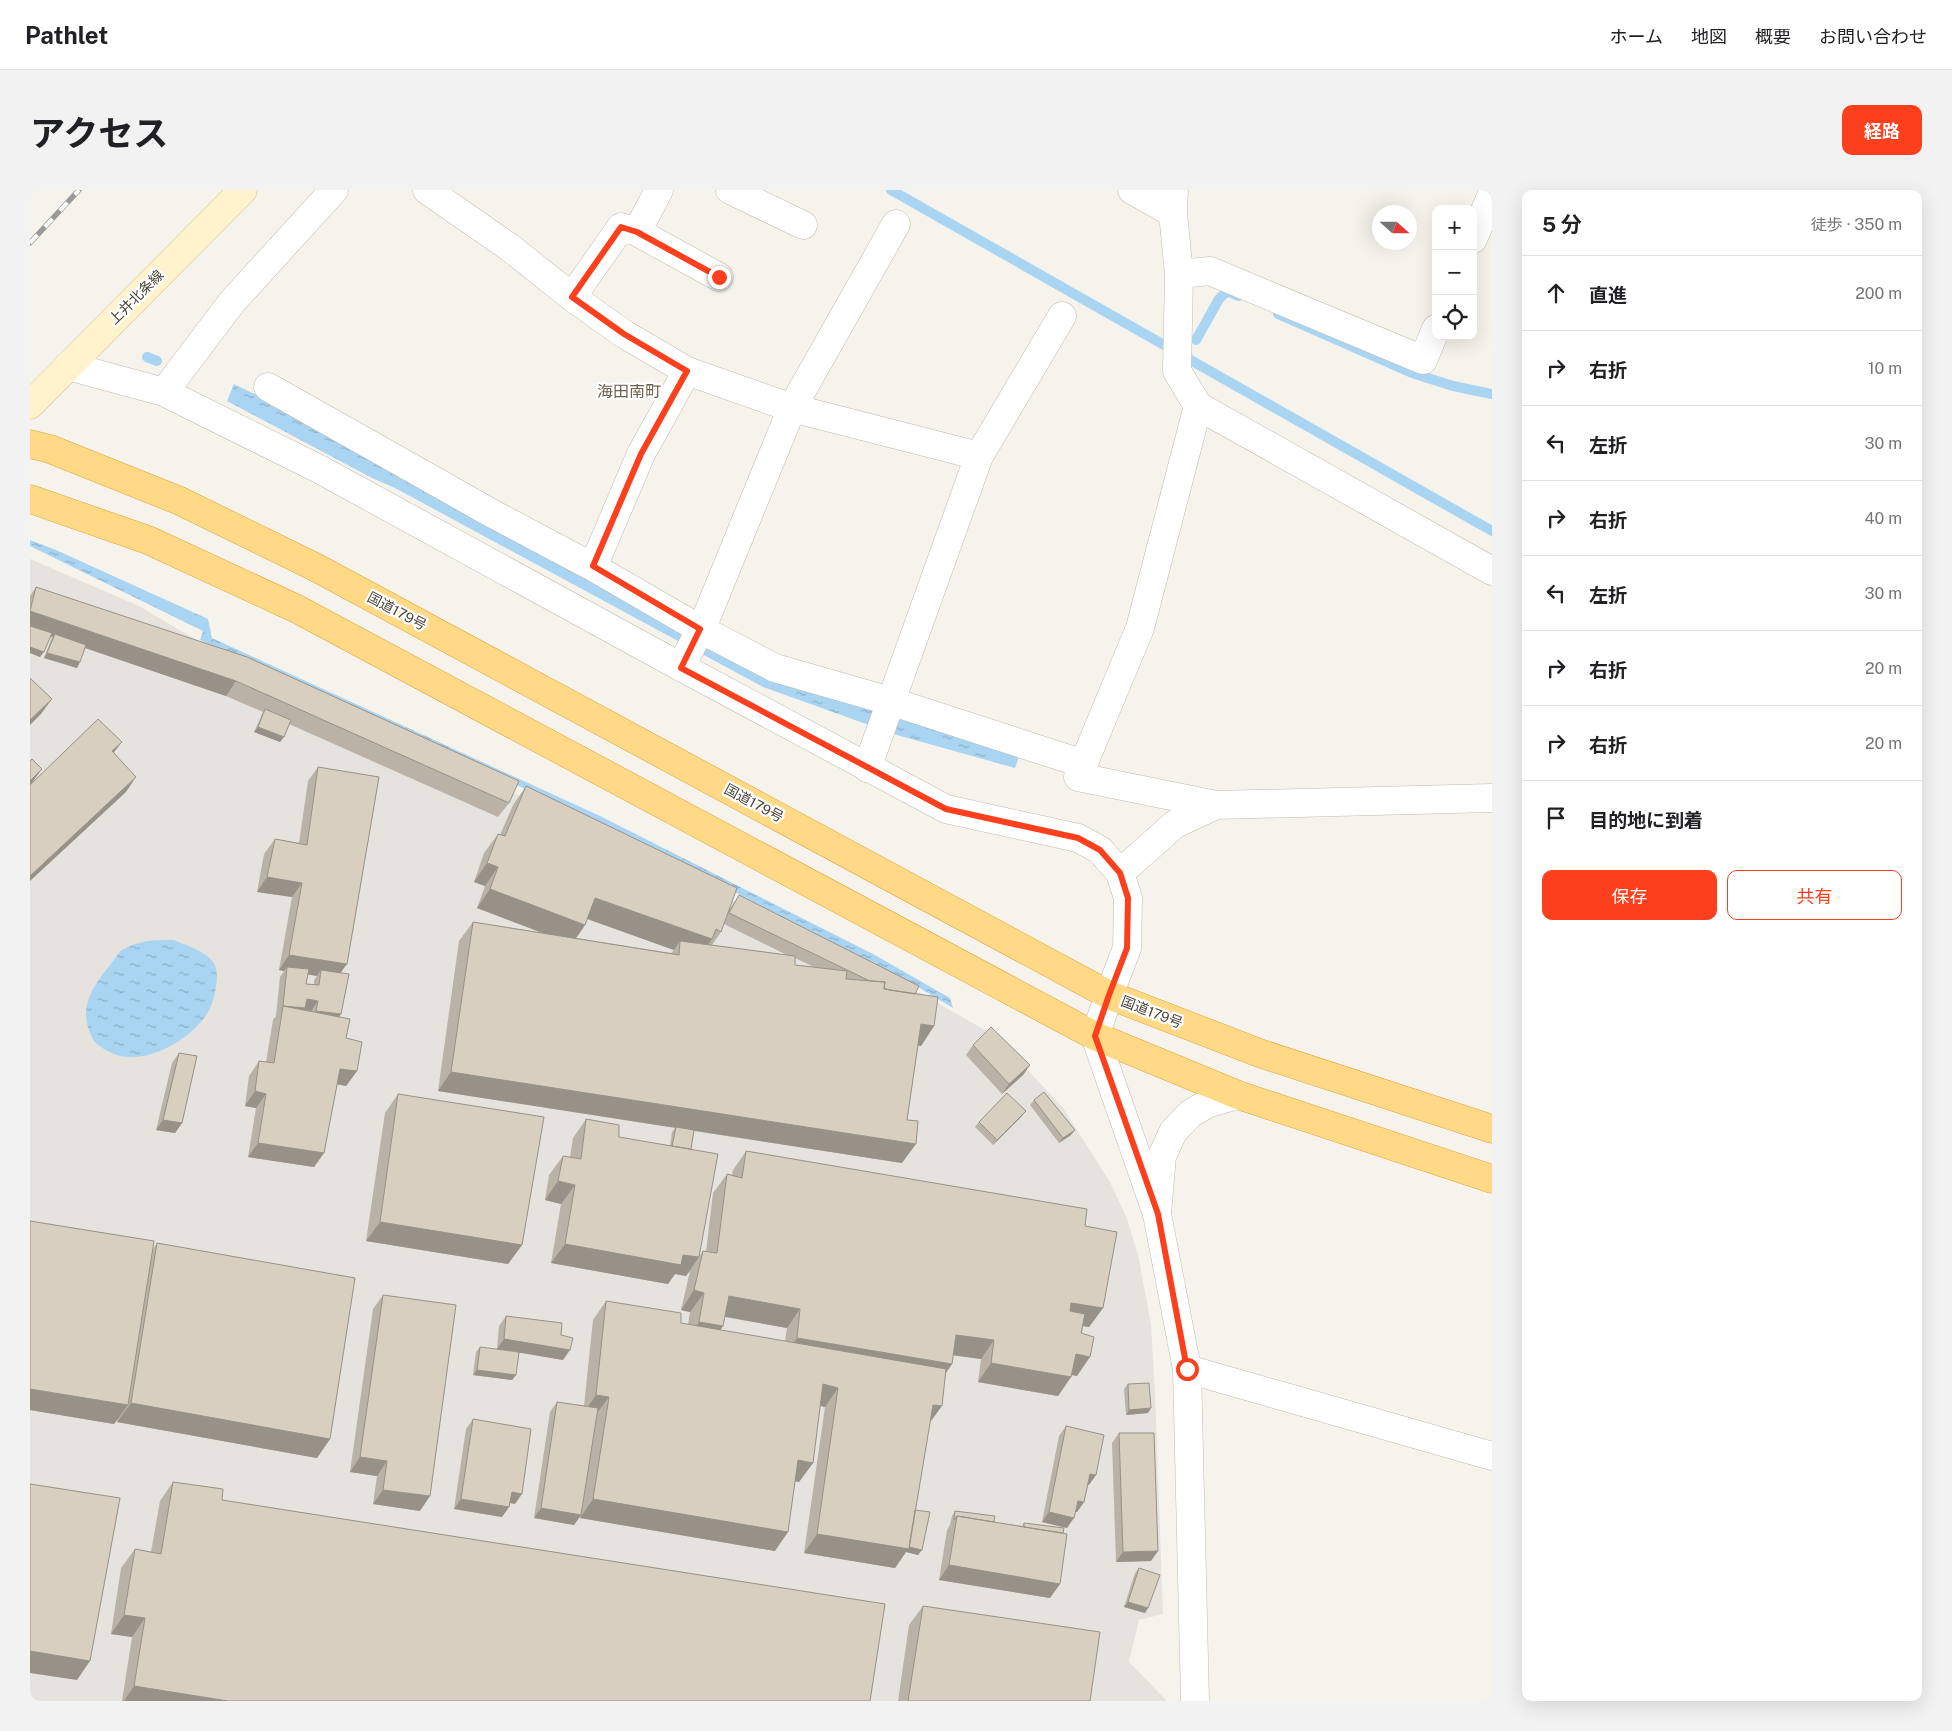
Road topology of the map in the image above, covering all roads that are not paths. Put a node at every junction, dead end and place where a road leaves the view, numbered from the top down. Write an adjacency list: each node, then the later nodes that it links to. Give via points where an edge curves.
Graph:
1 (243, 190): 18 (main road, 上井北条線)
2 (334, 190): 21 (street, via 232,302)
3 (426, 190): 15 (street, via 509,247)
4 (659, 190): 12 (street)
5 (730, 190): 10 (street)
6 (1132, 190): 8 (street)
7 (1492, 194): 11 (street)
8 (1173, 201): 13 (street)
9 (896, 224): 24 (street)
10 (804, 225)
11 (1477, 230)
12 (637, 232): 14 (street); 15 (street, via 621,227)
13 (1179, 274): 17 (street, via 1210,271 1423,360); 23 (street, via 1177,371)
14 (719, 277)
15 (572, 297): 19 (street, via 624,334)
16 (1062, 316): 26 (street)
17 (1432, 339)
18 (68, 366): 21 (street); 22 (main road, 上井北条線)
19 (687, 371): 24 (street); 28 (street, via 641,454)
20 (268, 387): 28 (street, via 484,509)
21 (164, 392): 31 (street, via 319,469)
22 (30, 405)
23 (1198, 406): 29 (street); 33 (street, via 1140,628)
24 (792, 408): 26 (street); 30 (street)
25 (40, 447): 38 (highway, 国道179号, via 180,501 317,568)
26 (979, 456): 32 (street)
27 (30, 499): 39 (highway, via 148,540 297,609)
28 (593, 566): 30 (street)
29 (1492, 571)
30 (700, 629): 31 (street); 32 (street, via 775,668)
31 (681, 668): 34 (street)
32 (890, 701): 33 (street); 34 (street)
33 (1084, 764): 36 (street, via 1078,777)
34 (867, 768): 37 (street, via 946,809 1078,838 1100,850)
35 (1492, 798): 36 (street)
36 (1216, 805): 37 (street, via 1175,824)
37 (1120, 873): 38 (street, via 1128,898 1127,948)
38 (1109, 995): 39 (street); 41 (highway, 国道179号, via 1262,1054)
39 (1095, 1036): 40 (highway); 43 (street)
40 (1238, 1095): 42 (highway); 43 (street, via 1209,1103 1191,1113 1173,1132 1162,1156)
41 (1492, 1129)
42 (1492, 1179)
43 (1158, 1214): 44 (street)
44 (1187, 1369): 45 (street); 46 (street)
45 (1492, 1456)
46 (1196, 1701)

